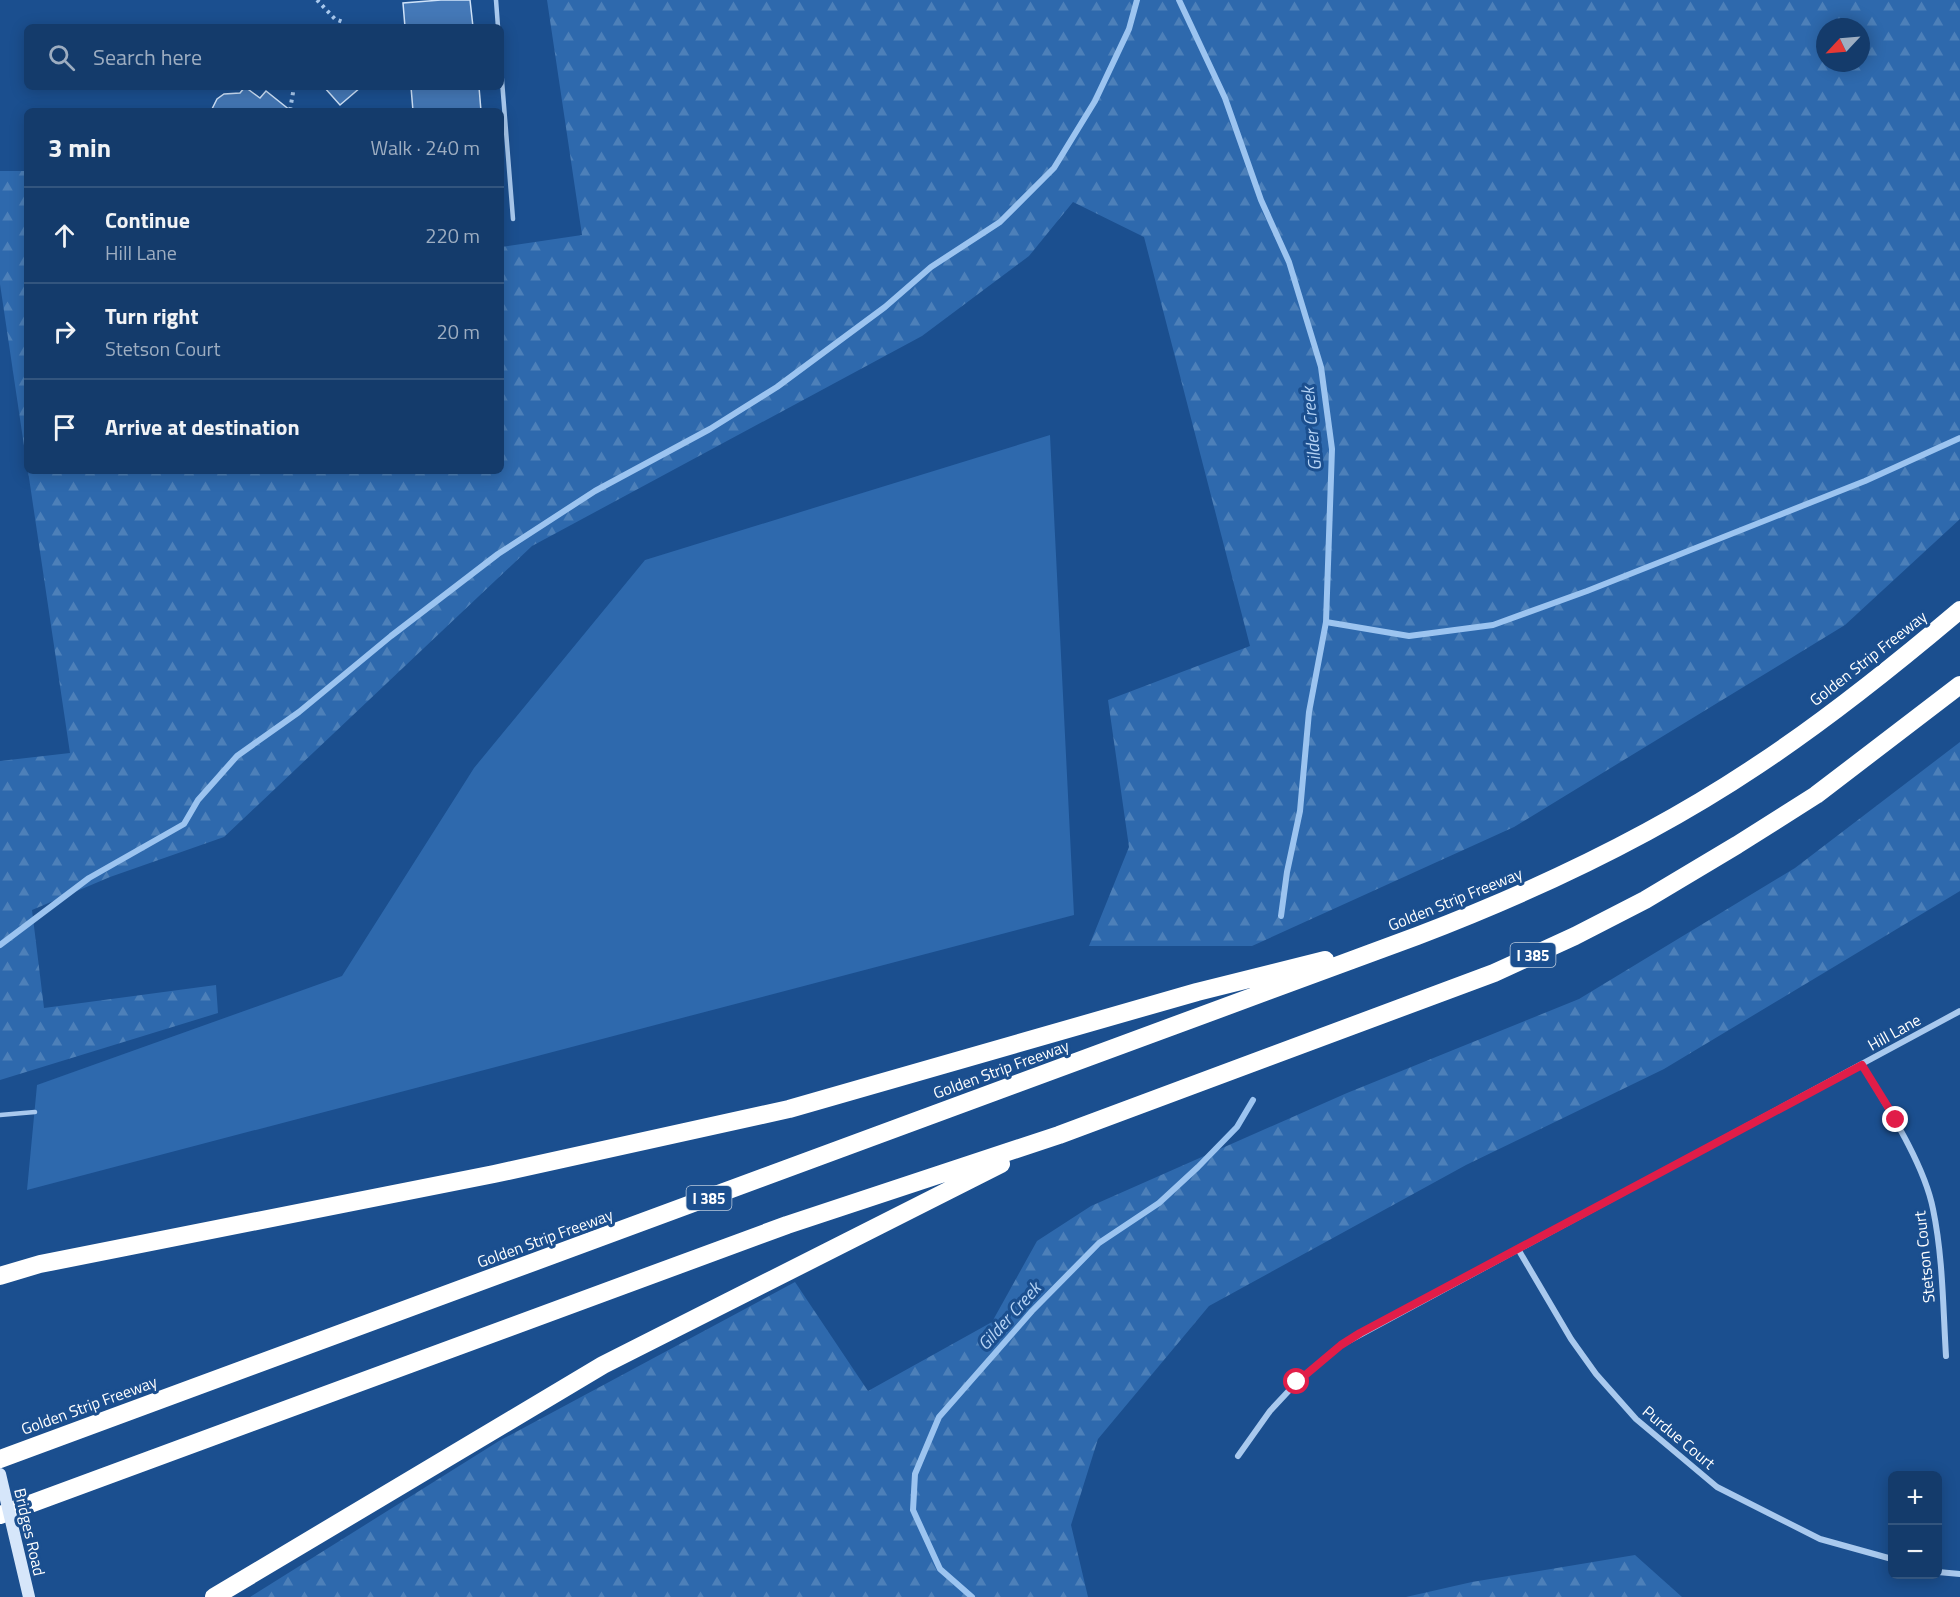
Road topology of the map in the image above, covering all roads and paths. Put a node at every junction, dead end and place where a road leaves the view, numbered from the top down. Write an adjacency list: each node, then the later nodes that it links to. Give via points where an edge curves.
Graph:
1 (317, 0): 3 (path)
2 (496, 0): 4 (lane)
3 (343, 24)
4 (498, 24)
5 (293, 90): 7 (path)
6 (503, 90): 8 (lane)
7 (290, 108)
8 (513, 219)
9 (1960, 610): 11 (highway, Golden Strip Freeway / I 385, via 1847,701 1758,766 1704,799 1562,876)
10 (1960, 685): 16 (highway, I 385, via 1816,795 1645,900 1575,936 1494,973)
11 (1417, 936): 18 (highway, via 1197,992 789,1109 494,1174 40,1264); 21 (highway, Golden Strip Freeway / I 385)
12 (1960, 1011): 13 (street, Hill Lane)
13 (1862, 1065): 17 (street, Hill Lane); 19 (street, Stetson Court, via 1896,1120 1933,1207)
14 (35, 1112): 15 (lane)
15 (0, 1115)
16 (1059, 1135): 23 (highway, I 385, via 787,1225); 28 (highway, via 603,1365)
17 (1518, 1249): 20 (street, Hill Lane, via 1341,1345 1270,1411); 24 (street, Purdue Court, via 1596,1374 1636,1419 1717,1487 1820,1539)
18 (0, 1276)
19 (1946, 1356)
20 (1238, 1456)
21 (0, 1459)
22 (0, 1474): 27 (main road, Bridges Road, bridge)
23 (0, 1515)
24 (1888, 1558)
25 (1942, 1572): 26 (street)
26 (1960, 1574)
27 (28, 1597)
28 (214, 1597)

